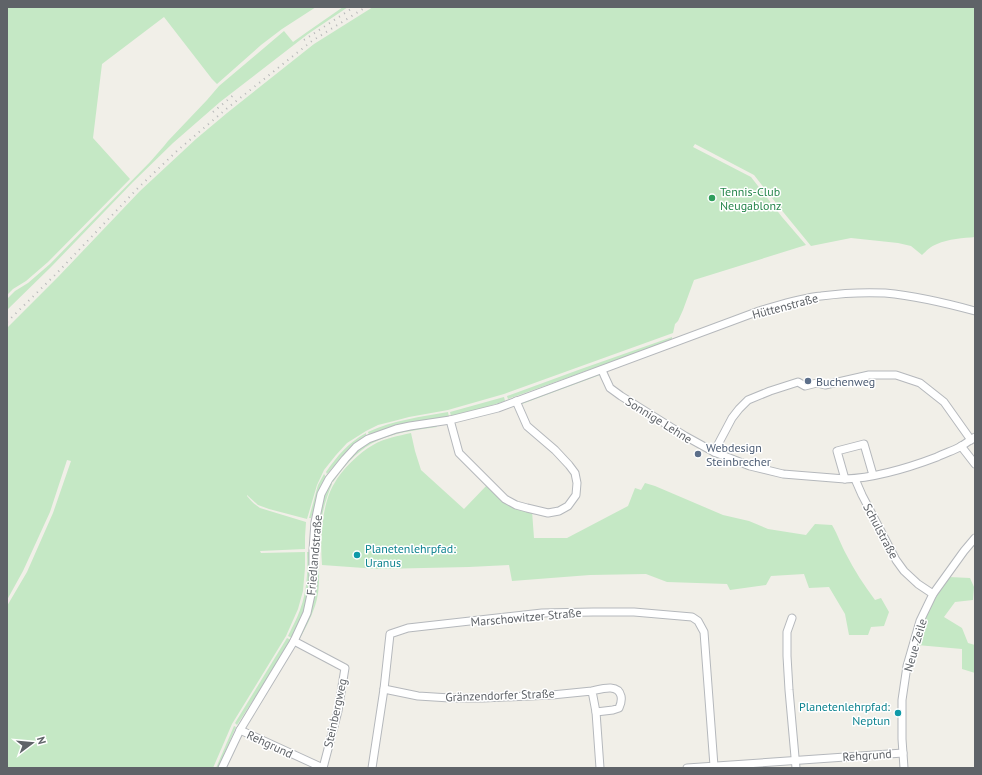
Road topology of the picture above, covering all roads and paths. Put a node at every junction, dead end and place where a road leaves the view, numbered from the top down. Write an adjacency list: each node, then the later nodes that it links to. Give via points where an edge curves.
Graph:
1 (975, 311): 2 (street, Hüttenstraße, via 886,293 821,296 759,311)
2 (602, 370): 3 (street, Friedlandstraße); 7 (street, Sonnige Lehne, via 610,388 684,436)
3 (516, 402): 4 (street, Friedlandstraße); 4 (street, via 526,426 555,450 575,473 578,483 576,495 568,506 559,511 548,513 516,505 505,499 459,453)
4 (450, 420): 15 (street, Friedlandstraße, via 396,429 368,439 356,447 329,479 322,494 315,522 311,597)
5 (973, 438): 6 (street, Sonnige Lehne); 7 (street, via 944,402 920,383 896,375 869,375 825,385 817,383 806,386 798,382 748,400 732,418)
6 (961, 446): 8 (street); 9 (street, Sonnige Lehne, via 902,470)
7 (714, 452): 11 (street, Sonnige Lehne, via 750,466 783,474)
8 (975, 464)
9 (873, 475): 10 (street, Sonnige Lehne); 11 (street, via 864,444 836,451)
10 (855, 478): 11 (street, Sonnige Lehne); 13 (street, Schulstraße, via 896,560 918,584)
11 (845, 479)
12 (975, 538): 13 (street, Neue Zeile)
13 (933, 594): 20 (street, Neue Zeile, via 920,621 907,666 902,700)
14 (792, 618): 21 (street, via 787,632 787,656)
15 (294, 641): 19 (street, Friedlandstraße); 24 (street, Steinbergweg, via 345,668 338,711)
16 (384, 689): 17 (street, Gränzendorfer Straße, via 418,696 450,698); 22 (street, Marschowitzer Straße, via 390,634 408,628 542,613 634,612 692,617 698,621 704,632); 25 (street, Marschowitzer Straße)
17 (592, 691): 18 (street); 18 (street, Gränzendorfer Straße, via 611,687 616,689 622,704 613,710)
18 (596, 712): 26 (street)
19 (240, 730): 23 (street, Friedlandstraße); 24 (street, Rehgrund)
20 (903, 753): 21 (street, Rehgrund); 29 (street, Neue Zeile)
21 (795, 760): 22 (street, Rehgrund); 28 (street)
22 (714, 766): 27 (street, Rehgrund)
23 (222, 768)
24 (323, 768)
25 (372, 768)
26 (600, 768)
27 (687, 768)
28 (796, 768)
29 (904, 768)

